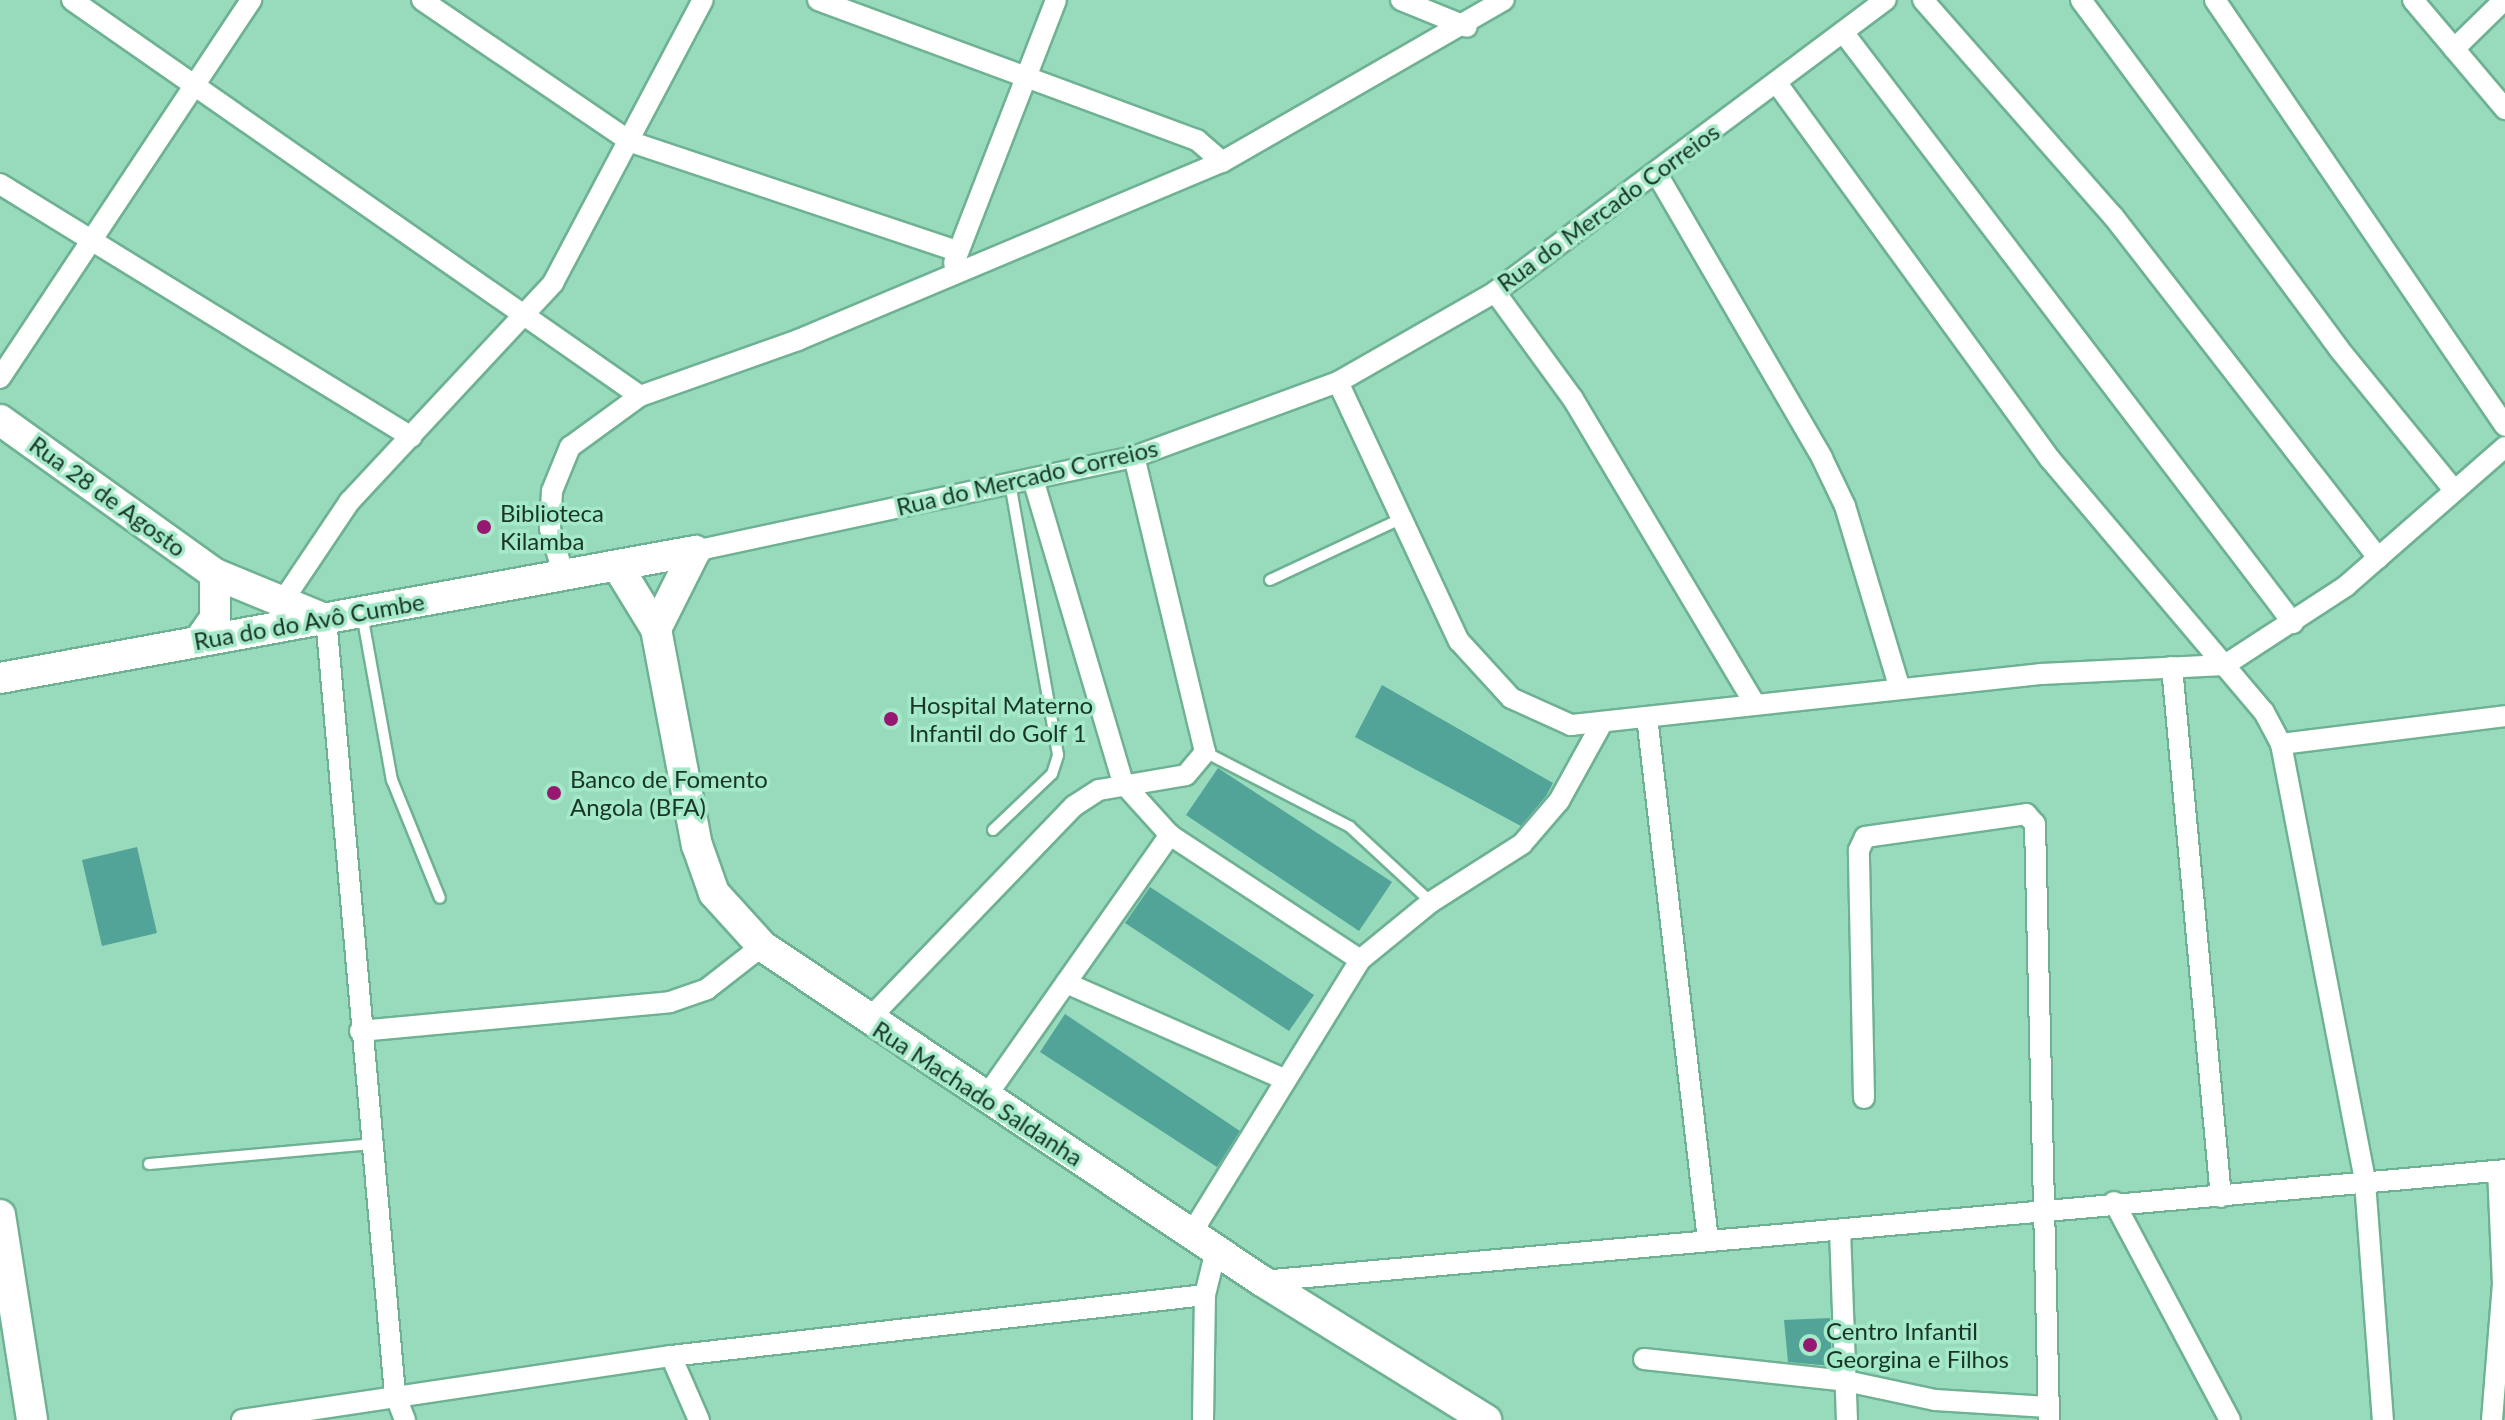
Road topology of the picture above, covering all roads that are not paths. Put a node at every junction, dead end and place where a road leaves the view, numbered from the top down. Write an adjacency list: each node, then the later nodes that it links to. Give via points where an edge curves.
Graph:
1 (72, 0): 20 (street)
2 (251, 0): 20 (street)
3 (422, 0): 22 (street)
4 (703, 0): 22 (street)
5 (818, 0): 18 (street)
6 (1056, 0): 18 (street)
7 (1401, 0): 15 (street)
8 (1504, 0): 15 (street)
9 (1886, 0): 16 (street, Rua do Mercado Correios)
10 (1923, 0): 44 (street, via 2113,216)
11 (2081, 0): 41 (street, via 2339,349)
12 (2215, 0): 35 (street)
13 (2413, 0): 17 (street)
14 (2504, 0): 17 (street)
15 (1467, 27): 23 (street)
16 (1843, 32): 19 (street, Rua do Mercado Correios); 52 (street)
17 (2454, 49): 21 (street)
18 (1024, 79): 23 (street, via 1197,140); 27 (street)
19 (1776, 82): 24 (street, Rua do Mercado Correios); 55 (street, via 2050,459)
20 (196, 85): 26 (street); 30 (street)
21 (2505, 109)
22 (631, 142): 27 (street); 30 (street, via 580,242)
23 (1222, 162): 28 (street)
24 (1657, 174): 29 (street, Rua do Mercado Correios); 58 (street, via 1845,506)
25 (0, 184): 26 (street)
26 (92, 241): 31 (street); 36 (street)
27 (956, 251): 28 (street)
28 (952, 275): 33 (street)
29 (1495, 292): 32 (street, Rua do Mercado Correios); 59 (street, via 1573,399)
30 (527, 315): 33 (street); 36 (street)
31 (0, 378)
32 (1338, 382): 38 (street, Rua do Mercado Correios); 42 (street)
33 (640, 396): 47 (street, via 570,447 552,491 550,529)
34 (0, 420): 46 (street, Rua 28 de Agosto)
35 (2505, 426)
36 (411, 437): 49 (street, via 350,501)
37 (2505, 447): 41 (street)
38 (1134, 457): 39 (street, Rua do Mercado Correios); 64 (street)
39 (1033, 479): 40 (street, Rua do Mercado Correios); 65 (street)
40 (1010, 484): 43 (street, Rua do Mercado Correios); 66 (lane, via 1058,755 1052,774)
41 (2454, 490): 44 (street)
42 (1398, 520): 48 (lane); 62 (street, via 1484,675 1539,717)
43 (695, 551): 45 (street, Rua do Mercado Correios); 53 (street)
44 (2378, 558): 52 (street)
45 (618, 567): 47 (street, Rua do do Avô Cumbe); 53 (street, Rua Machado Saldanha)
46 (215, 574): 49 (street, Rua 28 de Agosto); 54 (street, via 215,618)
47 (564, 576): 50 (street, Rua do do Avô Cumbe)
48 (1270, 580)
49 (280, 605): 51 (street, Rua 28 de Agosto)
50 (361, 612): 51 (street, Rua do do Avô Cumbe); 68 (lane, via 392,780)
51 (326, 618): 54 (street, Rua do do Avô Cumbe); 74 (street)
52 (2293, 623): 55 (street)
53 (656, 629): 70 (street, Rua Machado Saldanha, via 697,845 714,893)
54 (199, 641): 57 (street, Rua do do Avô Cumbe)
55 (2225, 665): 56 (street); 63 (street)
56 (2172, 667): 58 (street); 82 (street)
57 (0, 678)
58 (1900, 689): 59 (street)
59 (1754, 703): 61 (street)
60 (2505, 716): 63 (street)
61 (1647, 717): 62 (street); 87 (street)
62 (1601, 725): 69 (street, via 1559,801 1522,844)
63 (2281, 744): 81 (street)
64 (1205, 752): 65 (street, via 1186,775); 69 (lane, via 1350,827)
65 (1123, 783): 67 (street); 73 (street, via 1074,806)
66 (993, 830)
67 (1170, 835): 71 (street); 72 (street)
68 (440, 898)
69 (1431, 902): 71 (street)
70 (762, 946): 73 (street, Rua Machado Saldanha); 74 (street, via 707,989 670,1002)
71 (1360, 960): 75 (street)
72 (1066, 983): 75 (street); 76 (street)
73 (867, 1021): 76 (street, Rua Machado Saldanha)
74 (360, 1031): 78 (street)
75 (1286, 1080): 88 (street)
76 (985, 1098): 88 (street, Rua Machado Saldanha)
77 (1864, 1098): 84 (street, via 1859,850 1865,837 2026,814 2035,824)
78 (372, 1144): 79 (lane); 94 (street)
79 (149, 1164)
80 (2501, 1170): 81 (street); 105 (street, via 2503,1284)
81 (2365, 1182): 82 (street); 104 (street)
82 (2221, 1197): 83 (street)
83 (2114, 1202): 84 (street); 103 (street)
84 (2049, 1209): 86 (street); 95 (street)
85 (0, 1215): 96 (street)
86 (1840, 1230): 87 (street); 93 (street)
87 (1708, 1240): 89 (street)
88 (1203, 1242): 89 (street, Rua Machado Saldanha); 90 (street)
89 (1262, 1281): 101 (street, Rua Machado Saldanha)
90 (1205, 1295): 91 (street); 100 (street)
91 (671, 1356): 94 (street); 99 (street)
92 (1644, 1359): 93 (street)
93 (1846, 1381): 95 (street, via 1935,1400); 102 (street)
94 (395, 1394): 97 (street); 98 (street)
95 (2049, 1413)
96 (32, 1420)
97 (245, 1420)
98 (405, 1420)
99 (699, 1420)
100 (1203, 1420)
101 (1486, 1420)
102 (1847, 1420)
103 (2230, 1420)
104 (2383, 1420)
105 (2492, 1420)

